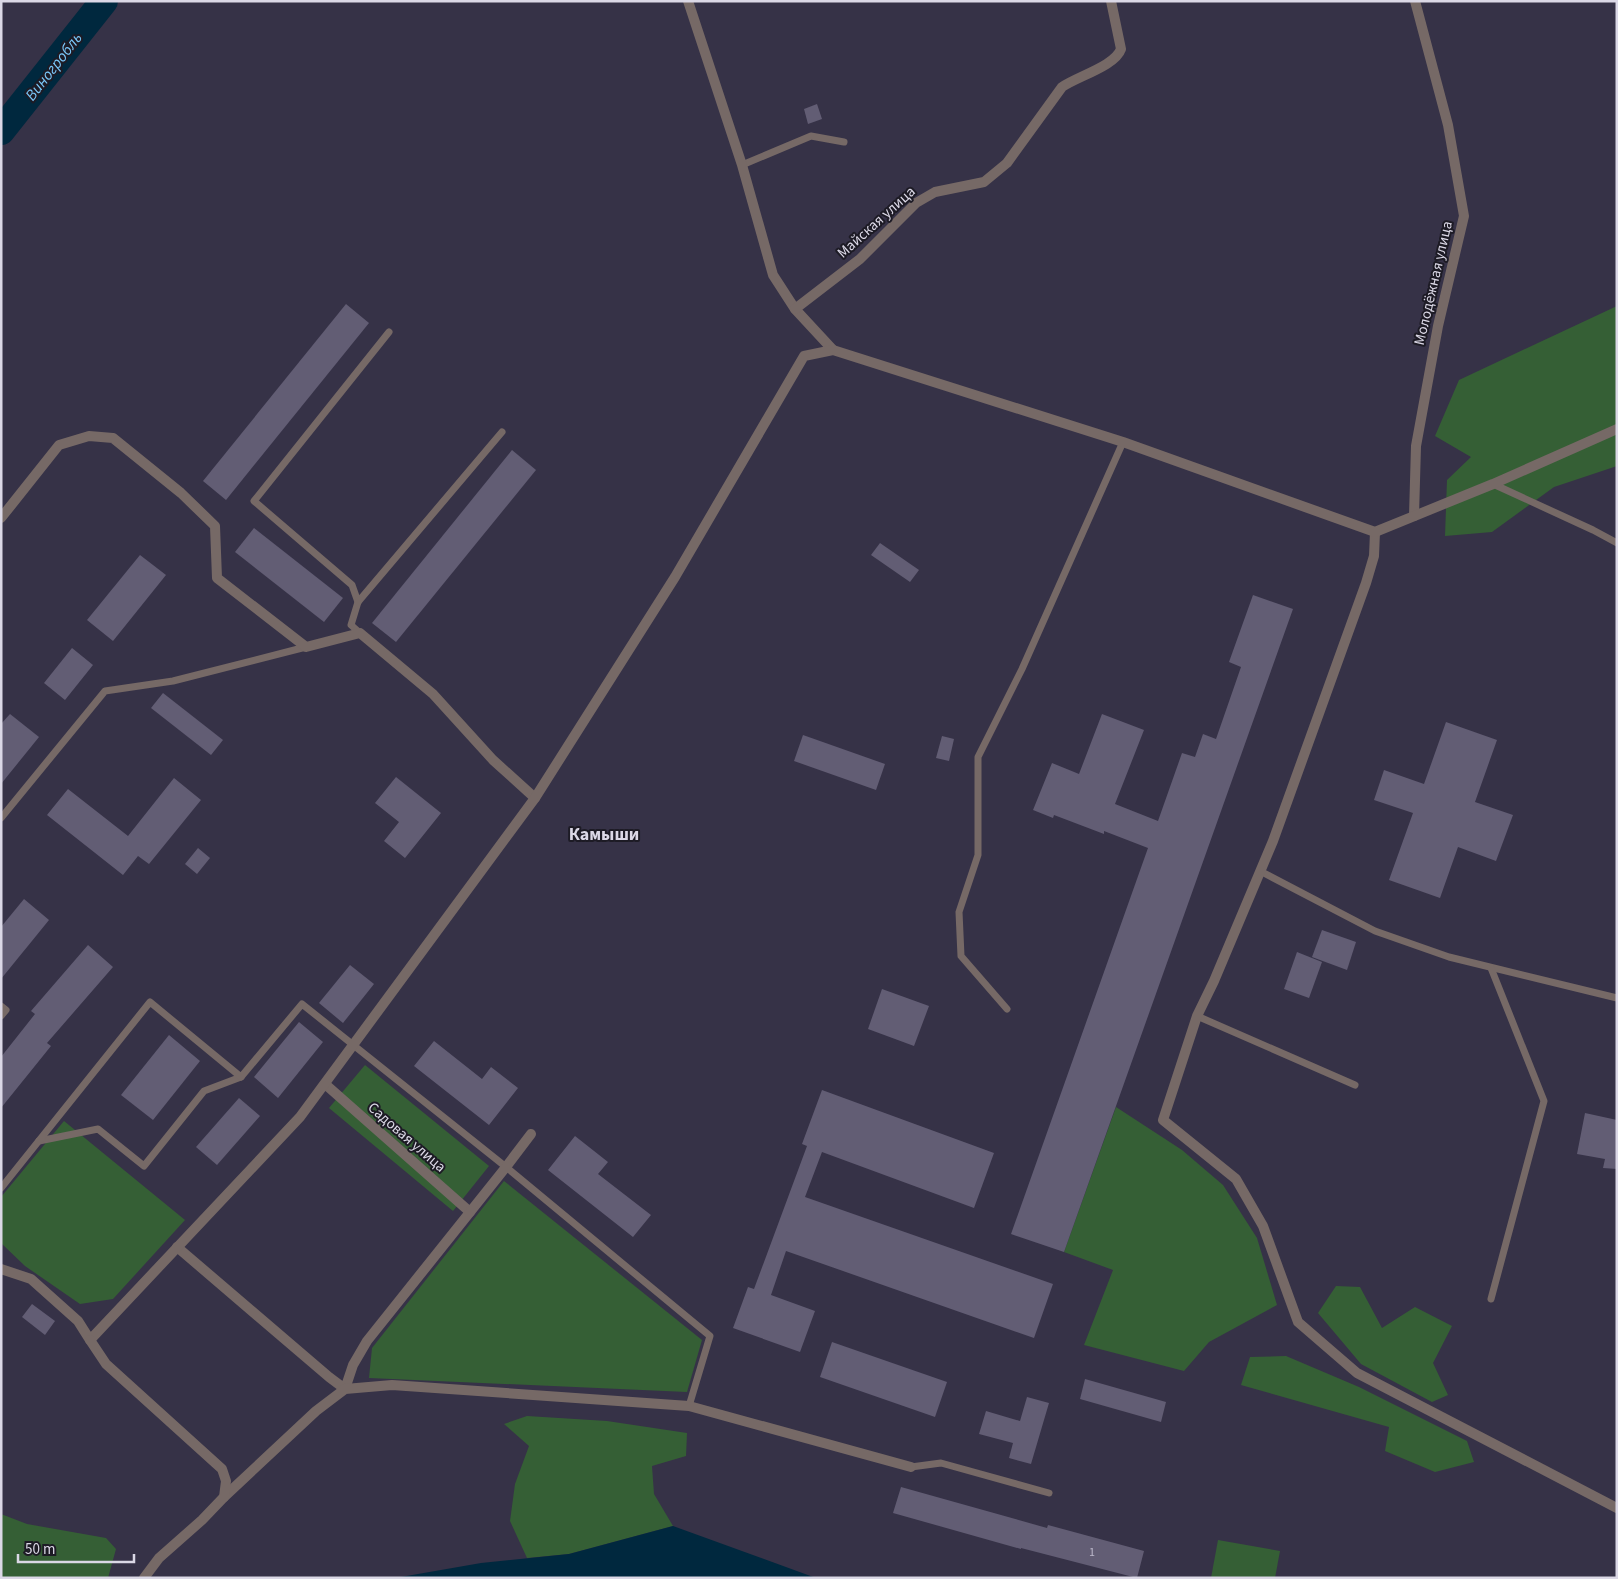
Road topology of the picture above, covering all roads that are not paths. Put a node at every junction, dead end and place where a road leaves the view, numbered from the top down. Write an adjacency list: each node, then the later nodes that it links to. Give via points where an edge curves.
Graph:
1 (688, 1): 5 (street)
2 (1111, 1): 6 (street, Майская улица, via 1121,49 1113,60 1062,87 1007,163 984,182 935,192 916,203 860,259)
3 (1414, 1): 13 (street, Молодёжная улица, via 1448,125 1464,216 1438,326 1416,446)
4 (844, 142): 5 (lane, via 810,136)
5 (742, 165): 6 (street, via 773,275)
6 (795, 309): 8 (street)
7 (389, 332): 17 (lane, via 254,502 352,585)
8 (833, 350): 11 (street); 20 (street, via 804,356 676,577)
9 (1617, 429): 12 (street)
10 (502, 432): 17 (lane)
11 (1123, 442): 15 (street); 26 (lane, via 1022,669 978,757 978,855 959,912 961,956)
12 (1493, 484): 13 (street); 16 (lane)
13 (1414, 516): 15 (street)
14 (1, 518): 19 (street, via 59,445 89,436 113,438 181,493 215,526 217,578)
15 (1375, 532): 22 (street, via 1374,556 1366,583)
16 (1617, 543)
17 (358, 602): 18 (lane, via 351,625)
18 (360, 633): 19 (street); 20 (street, via 433,694 492,760)
19 (306, 646): 21 (lane, via 172,681 106,691)
20 (534, 798): 29 (street)
21 (1, 818)
22 (1260, 871): 23 (lane, via 1375,931); 28 (street)
23 (1491, 968): 24 (lane); 40 (lane, via 1544,1101)
24 (1617, 998)
25 (1, 1006): 27 (lane, via 6,1010)
26 (1007, 1009)
27 (1, 1016)
28 (1197, 1016): 32 (lane); 47 (street, via 1163,1120 1236,1179 1263,1226 1298,1322 1357,1373)
29 (354, 1045): 30 (lane, via 302,1004); 31 (street); 35 (lane)
30 (241, 1077): 34 (lane, via 204,1091 144,1166 98,1129); 34 (lane, via 150,1002)
31 (324, 1084): 37 (street, Садовая улица); 38 (street, via 300,1117)
32 (1355, 1085)
33 (530, 1134): 35 (street)
34 (39, 1142): 36 (lane)
35 (506, 1167): 37 (street); 43 (lane, via 710,1336)
36 (1, 1188)
37 (470, 1212): 42 (street, via 366,1341)
38 (177, 1247): 41 (street); 42 (street)
39 (1, 1269): 41 (street, via 31,1279 78,1321)
40 (1491, 1299)
41 (90, 1340): 46 (street, via 106,1364 222,1469 226,1480)
42 (345, 1389): 43 (street, via 392,1385); 46 (street, via 316,1411)
43 (689, 1406): 44 (street)
44 (911, 1467): 45 (lane, via 942,1463)
45 (1049, 1493)
46 (224, 1497): 48 (street, via 159,1558)
47 (1617, 1508)
48 (144, 1578)

